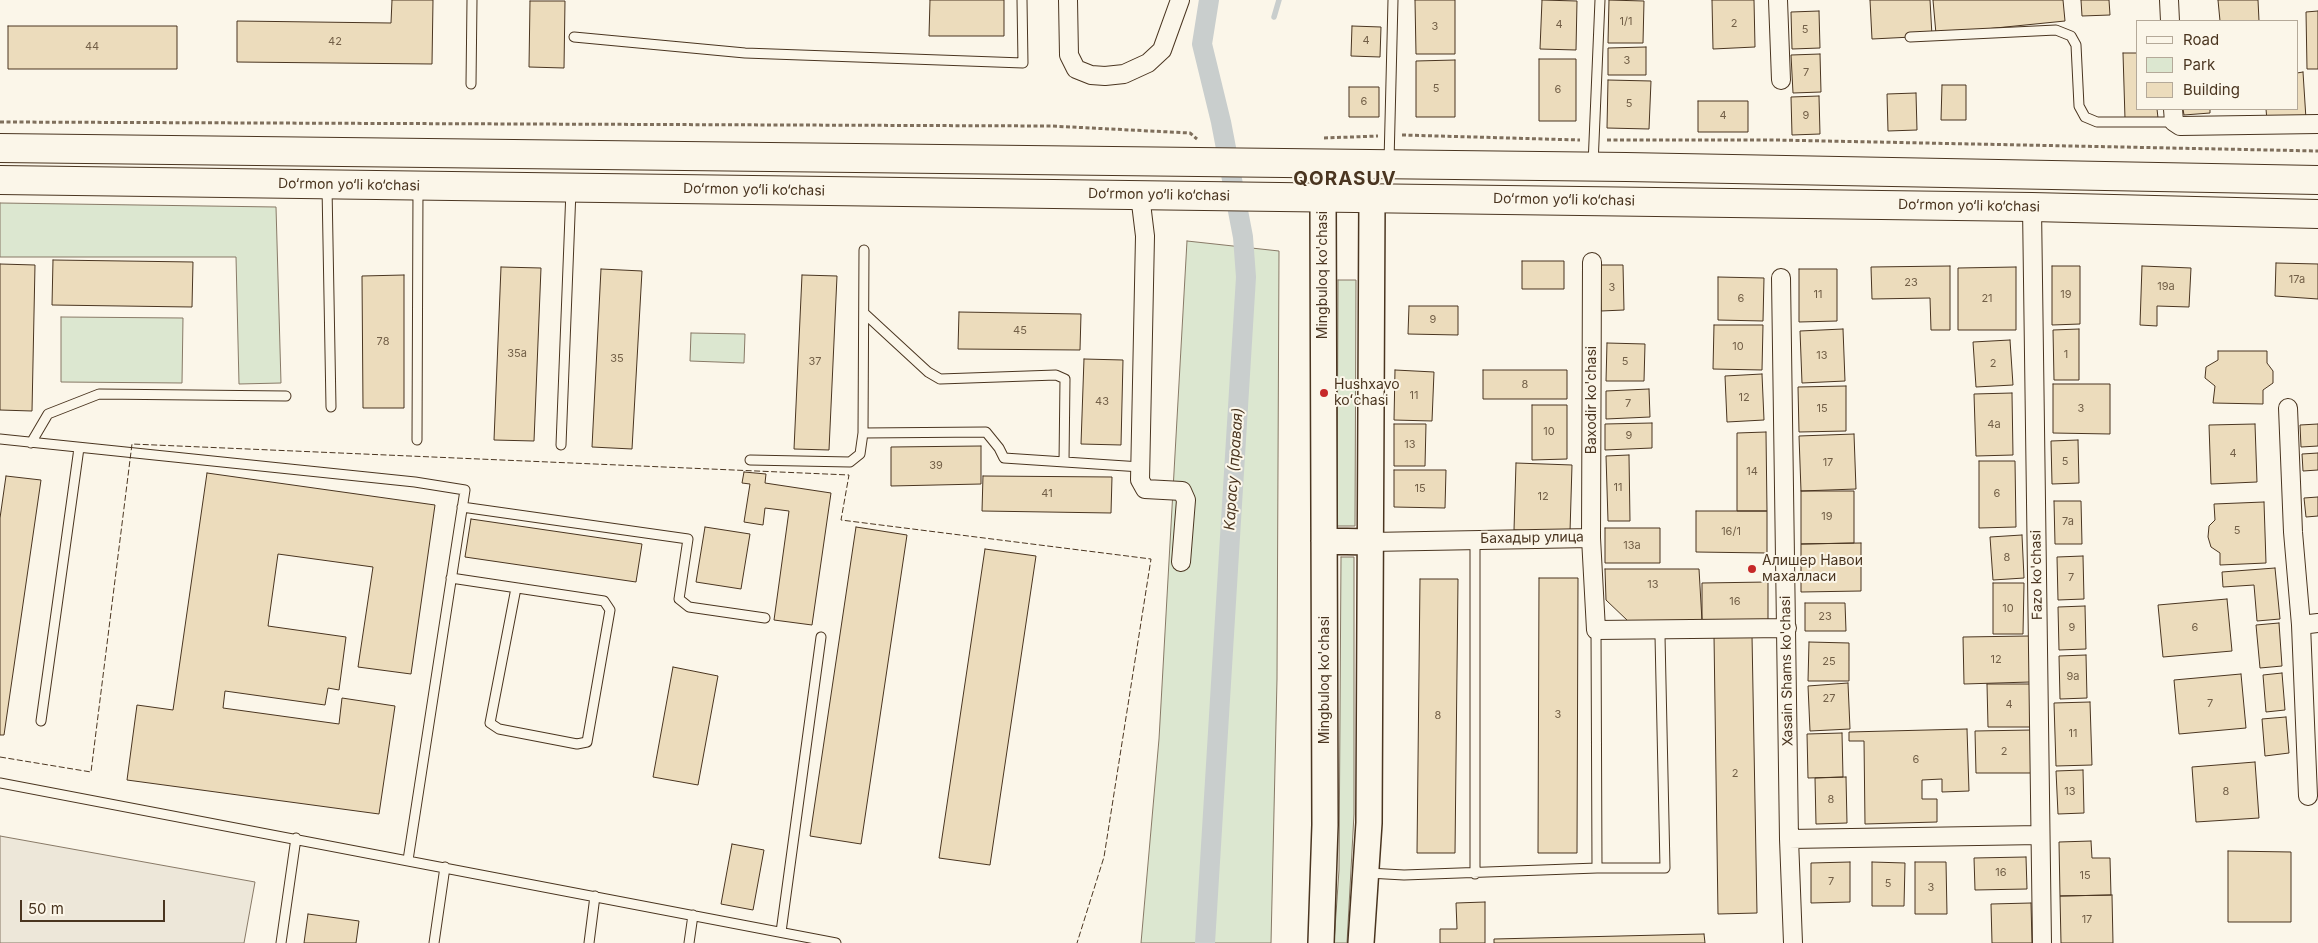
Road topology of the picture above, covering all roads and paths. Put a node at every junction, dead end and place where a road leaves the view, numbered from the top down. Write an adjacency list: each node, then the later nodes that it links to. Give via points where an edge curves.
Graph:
1 (472, 0): 13 (lane)
2 (1022, 0): 10 (lane, via 1023,63 745,53)
3 (1068, 0): 4 (street, via 1069,54 1076,69 1105,76 1124,74 1148,64 1162,50)
4 (1180, 0)
5 (1393, 0): 17 (lane)
6 (1600, 0): 22 (lane)
7 (1778, 0): 12 (street)
8 (2169, 0): 9 (street)
9 (2170, 20)
10 (574, 37)
11 (1910, 37): 14 (lane, via 2056,30 2071,36 2076,44 2079,106 2085,117 2098,122)
12 (1781, 80)
13 (471, 84)
14 (2174, 115): 16 (street, via 2180,126)
15 (0, 122): 21 (path, via 1051,126 1190,133)
16 (2318, 124)
17 (1390, 135): 18 (path); 22 (path); 24 (lane)
18 (1322, 138)
19 (0, 148): 21 (main road)
20 (2318, 151): 22 (path, via 1776,140)
21 (1202, 152): 23 (main road, via 1253,162)
22 (1593, 153): 24 (main road); 26 (main road)
23 (1348, 164): 24 (main road); 31 (main road, Mingbuloq ko'chasi); 32 (main road)
24 (1389, 164)
25 (0, 180): 27 (main road, Do‘rmon yo‘li ko‘chasi)
26 (2318, 180)
27 (327, 184): 28 (main road, Do‘rmon yo‘li ko‘chasi); 40 (lane)
28 (418, 186): 29 (main road, Do‘rmon yo‘li ko‘chasi); 44 (lane)
29 (571, 188): 30 (main road, Do‘rmon yo‘li ko‘chasi); 46 (lane)
30 (1140, 195): 31 (main road, Do‘rmon yo‘li ko‘chasi); 50 (street, via 1145,236)
31 (1323, 197): 32 (main road, Do‘rmon yo‘li ko‘chasi); 54 (main road, Mingbuloq ko'chasi)
32 (1372, 198): 33 (main road, Do‘rmon yo‘li ko‘chasi); 55 (main road)
33 (2032, 206): 34 (main road, Do‘rmon yo‘li ko‘chasi); 68 (street, Fazo ko'chasi)
34 (2318, 214)
35 (864, 250): 38 (lane)
36 (1592, 262): 52 (street, Baxodir ko'chasi)
37 (1781, 278): 61 (street, Xasain Shams ko'chasi)
38 (864, 314): 42 (lane); 49 (lane, via 940,379 1056,375 1066,380)
39 (286, 396): 45 (lane, via 99,394 48,414)
40 (330, 407)
41 (2288, 408): 60 (street, via 2293,532)
42 (863, 433): 48 (lane, via 860,454 850,462); 49 (lane, via 986,432 1004,458)
43 (0, 439): 45 (lane)
44 (417, 440)
45 (32, 443): 47 (lane)
46 (561, 445)
47 (79, 448): 51 (lane, via 415,482 464,490); 65 (lane)
48 (750, 460)
49 (1064, 462): 50 (lane)
50 (1140, 467): 56 (street, via 1140,480 1145,489 1182,491 1184,495)
51 (462, 507): 57 (lane); 59 (lane, via 688,539 679,599 689,607)
52 (1592, 538): 53 (street, Бахадыр улица); 62 (street, Бахадыр улица)
53 (1475, 539): 55 (street, Бахадыр улица); 75 (lane)
54 (1324, 541): 55 (main road); 84 (main road, Mingbuloq ko'chasi, via 1325,835)
55 (1370, 542): 74 (main road)
56 (1181, 562)
57 (451, 578): 58 (lane); 71 (lane)
58 (516, 588): 58 (lane, via 604,600 610,610 587,742 577,744 499,729 490,723)
59 (765, 618)
60 (2310, 624): 67 (street)
61 (1787, 628): 62 (street); 70 (street, Xasain Shams ko'chasi)
62 (1596, 630): 73 (lane)
63 (1660, 636): 73 (lane, via 1665,868)
64 (821, 637): 78 (lane)
65 (41, 722)
66 (0, 783): 69 (lane)
67 (2308, 796)
68 (2040, 835): 70 (street); 87 (street, Fazo ko'chasi)
69 (296, 838): 71 (lane); 79 (lane)
70 (1789, 839): 86 (street, Xasain Shams ko'chasi)
71 (408, 860): 72 (lane)
72 (445, 867): 76 (lane); 80 (lane)
73 (1597, 868): 75 (lane)
74 (1367, 873): 75 (lane); 85 (main road)
75 (1475, 874)
76 (595, 896): 77 (lane); 81 (lane)
77 (693, 915): 78 (lane); 82 (lane)
78 (781, 932): 83 (lane)
79 (281, 943)
80 (434, 943)
81 (589, 943)
82 (689, 943)
83 (836, 943)
84 (1321, 943)
85 (1361, 943)
86 (1793, 943)
87 (2042, 943)

